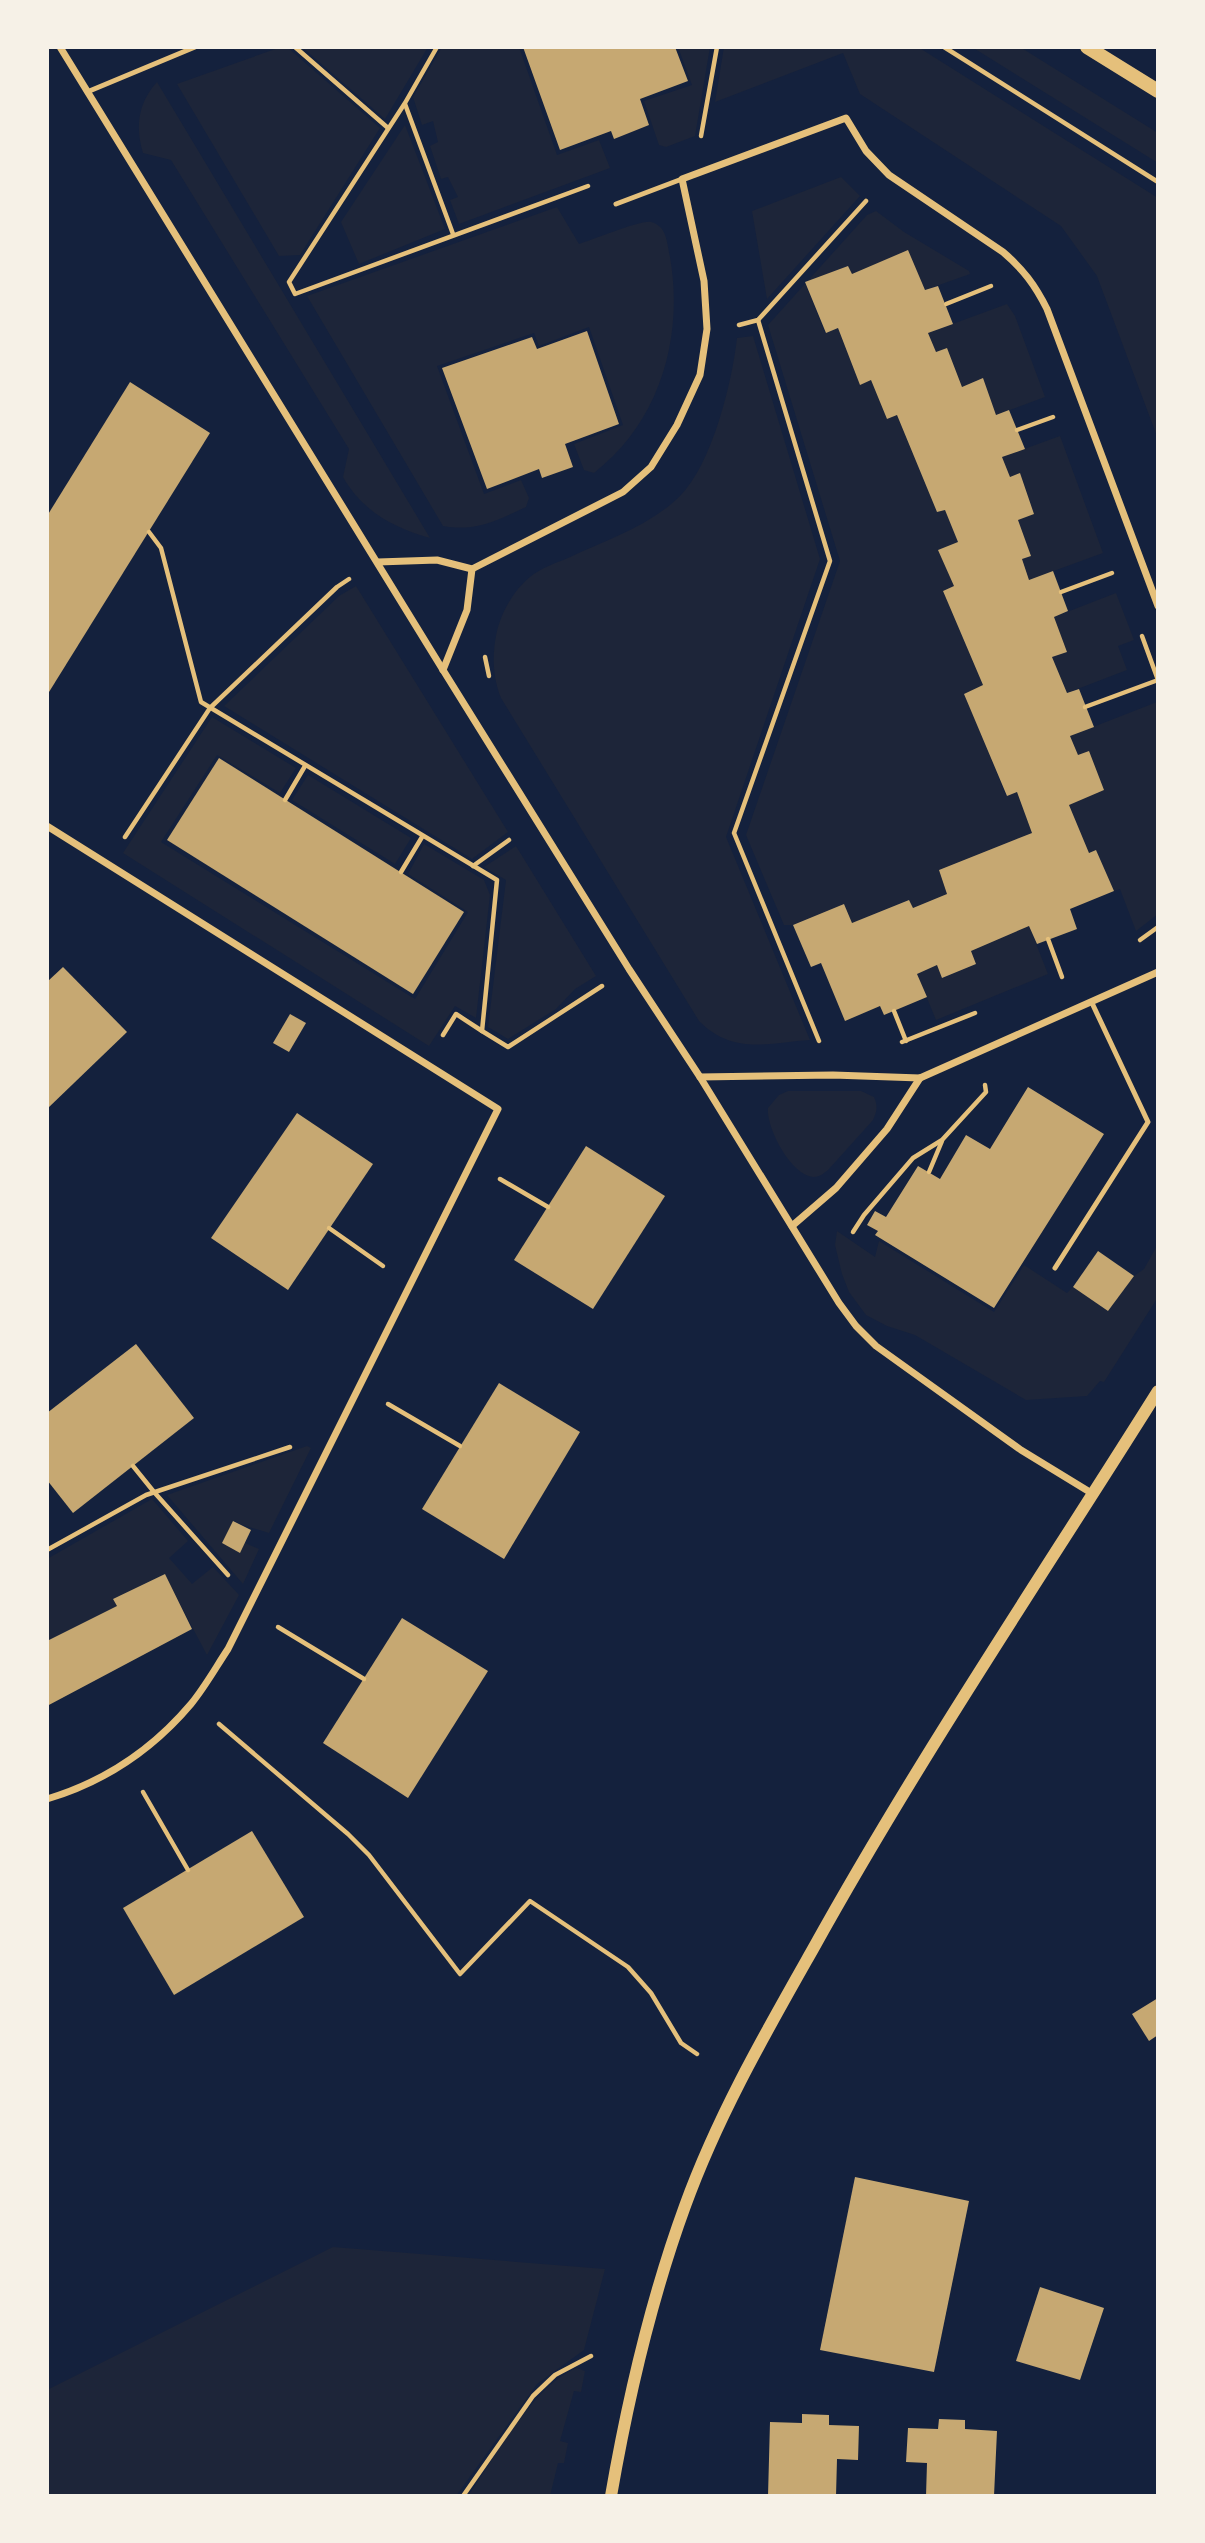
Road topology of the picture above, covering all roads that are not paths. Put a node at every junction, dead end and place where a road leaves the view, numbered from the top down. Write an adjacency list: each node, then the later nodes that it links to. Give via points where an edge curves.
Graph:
1 (61, 47): 5 (street)
2 (195, 47): 5 (lane)
3 (1087, 47): 4 (main road)
4 (1158, 91)
5 (87, 92): 8 (street)
6 (682, 179): 7 (lane); 9 (street, via 704,281 708,329 700,375 677,425 651,467 623,492); 10 (street, via 846,118 866,152 889,175 1020,266 1035,283 1047,309)
7 (615, 204)
8 (378, 562): 9 (street, via 436,560); 11 (street)
9 (472, 569): 11 (street, via 467,610)
10 (1158, 606)
11 (443, 670): 15 (street)
12 (47, 826): 21 (street, via 498,1109 228,1649 192,1702 134,1756 90,1783)
13 (1158, 972): 14 (street)
14 (1092, 1003): 16 (street); 18 (lane, via 1148,1122)
15 (700, 1077): 16 (street); 17 (street)
16 (920, 1078): 17 (street, via 887,1129 845,1178)
17 (792, 1226): 20 (street, via 839,1303 876,1346 1021,1450)
18 (1055, 1268)
19 (1158, 1391): 20 (street)
20 (1093, 1494): 22 (street, via 861,1862 744,2074 685,2205 638,2365)
21 (47, 1799)
22 (611, 2496)

